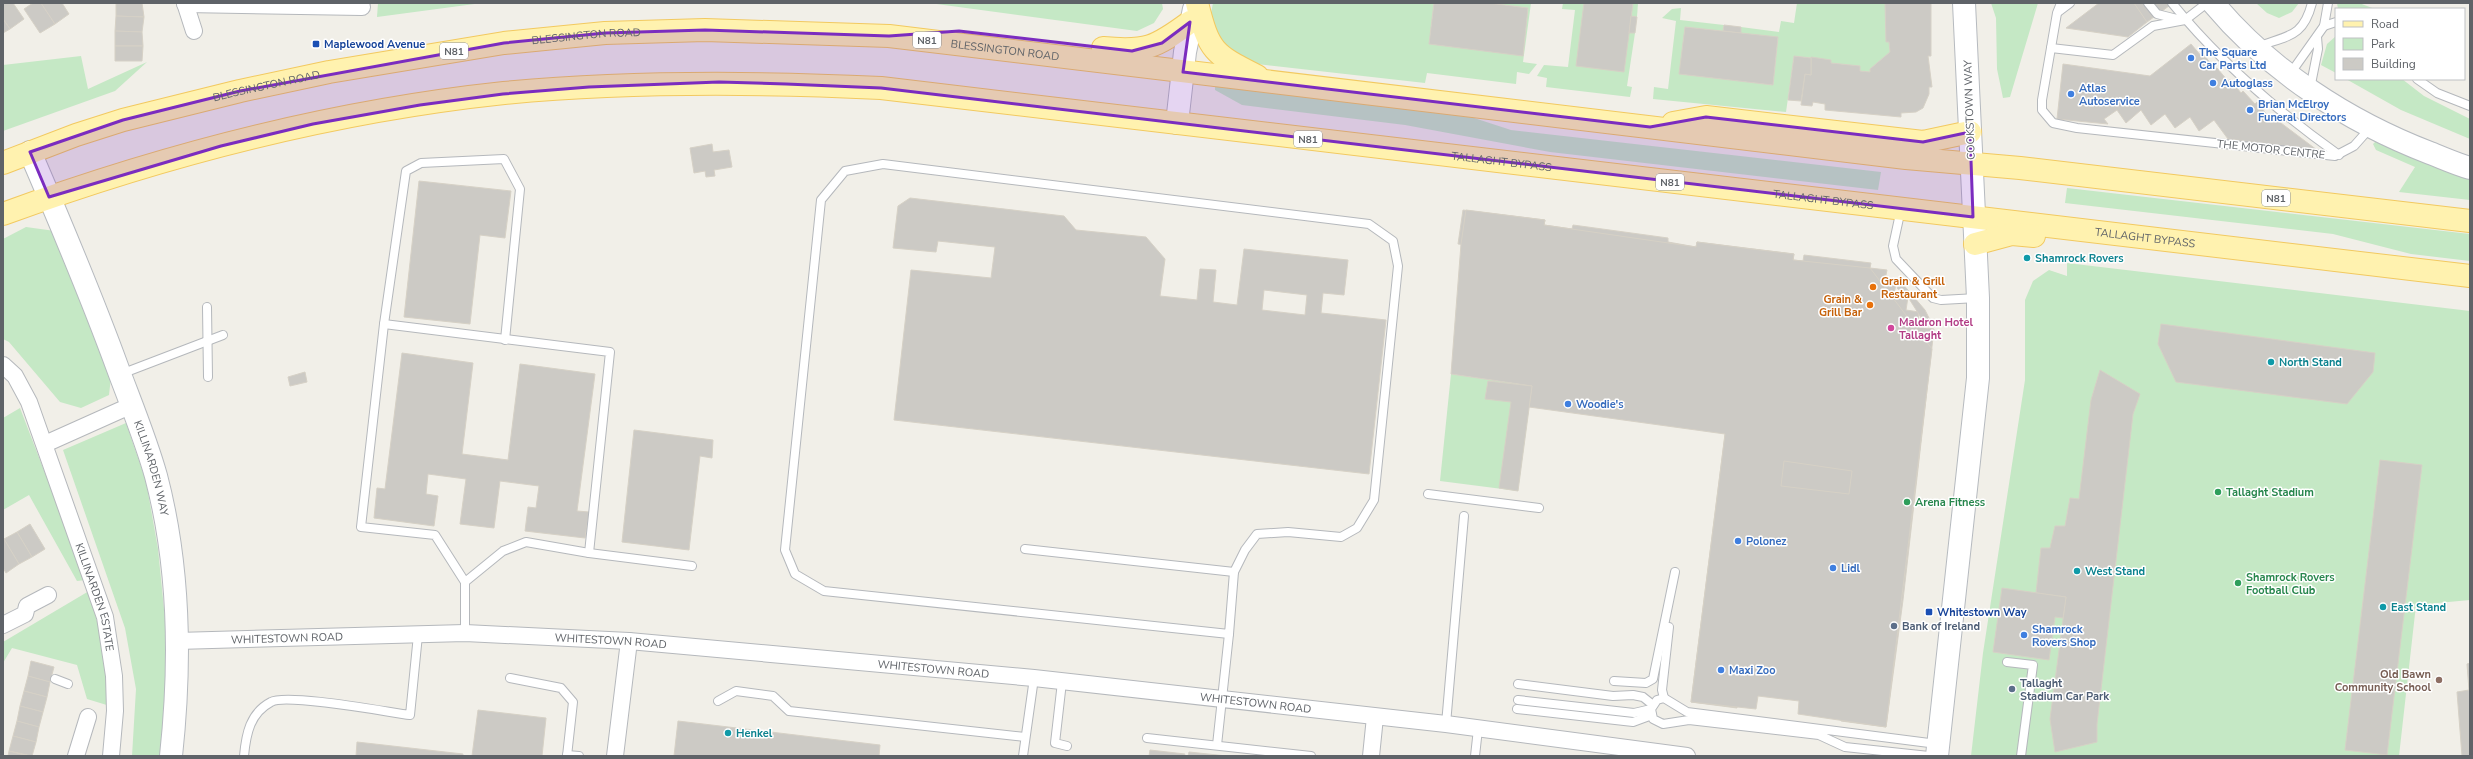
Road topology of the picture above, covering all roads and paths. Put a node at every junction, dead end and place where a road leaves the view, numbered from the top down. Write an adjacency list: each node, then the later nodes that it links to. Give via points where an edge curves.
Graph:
1 (1964, 3): 33 (street, COOKSTOWN WAY)
2 (2061, 3): 13 (lane, THE MOTOR CENTRE)
3 (2070, 3): 13 (lane)
4 (2148, 3): 14 (lane, via 2157,14)
5 (2172, 3): 14 (lane, THE MOTOR CENTRE)
6 (2207, 3): 14 (lane)
7 (2213, 3): 21 (street)
8 (2312, 3): 21 (lane, via 2308,17 2297,33)
9 (2328, 3): 16 (lane)
10 (185, 4): 11 (street); 17 (street)
11 (362, 8)
12 (1194, 9): 18 (main road, via 1162,43 1132,51 959,31); 22 (street); 26 (main road, via 1214,50 1226,61)
13 (2057, 13): 20 (lane, THE MOTOR CENTRE)
14 (2185, 20): 20 (lane, via 2153,26 2113,55); 35 (lane, THE MOTOR CENTRE, via 2246,82)
15 (2335, 22): 16 (lane)
16 (2324, 26): 19 (lane)
17 (194, 31)
18 (889, 36): 22 (main road, BLESSINGTON ROAD / N81); 34 (main road, BLESSINGTON ROAD / N81, via 705,30 605,33 504,43 329,72 240,91 123,120)
19 (2317, 37): 23 (lane); 28 (lane, via 2318,49)
20 (2051, 48): 35 (lane, THE MOTOR CENTRE, via 2042,110 2053,123 2077,128)
21 (2257, 48): 23 (street)
22 (1183, 72): 26 (main road, N81); 30 (street)
23 (2289, 75): 28 (street)
24 (2419, 80): 27 (lane)
25 (2424, 80): 27 (lane)
26 (1269, 83): 31 (main road, N81)
27 (2428, 86): 29 (lane, via 2437,93)
28 (2310, 91): 32 (street)
29 (2470, 106)
30 (1177, 123): 39 (main road, N81, via 881,88 730,82 590,87 503,94 313,124 221,146); 40 (main road, TALLAGHT BYPASS / N81)
31 (1650, 127): 33 (main road, via 1706,117 1923,142); 37 (main road, N81, via 1906,158)
32 (2371, 127): 35 (lane, via 2354,146); 38 (street, via 2404,143)
33 (1970, 132): 37 (street, COOKSTOWN WAY)
34 (30, 152): 36 (main road, BLESSINGTON ROAD / N81); 39 (street, KILLINARDEN WAY)
35 (2339, 156)
36 (3, 163)
37 (1971, 163): 42 (street, COOKSTOWN WAY); 43 (main road, N81)
38 (2470, 168)
39 (50, 197): 41 (main road, N81); 54 (street, KILLINARDEN WAY, via 87,284)
40 (1901, 208): 42 (main road, TALLAGHT BYPASS / N81); 47 (lane, via 1893,246 1896,259 1932,298)
41 (3, 214)
42 (1973, 217): 44 (street); 45 (main road, TALLAGHT BYPASS / N81)
43 (2470, 221)
44 (1975, 244): 45 (main road, via 2020,234 2205,255); 47 (street)
45 (2270, 252): 46 (main road, TALLAGHT BYPASS / N81)
46 (2470, 276)
47 (1978, 298): 95 (street, via 1978,378)
48 (207, 307): 52 (lane)
49 (384, 324): 51 (lane); 51 (lane, via 406,171 421,163 504,159 520,189); 65 (lane, via 361,527 435,535)
50 (222, 335): 52 (lane)
51 (505, 340): 62 (lane, via 610,352)
52 (208, 342): 54 (lane); 55 (lane)
53 (3, 365): 57 (street, KILLINARDEN ESTATE, via 15,376 29,402)
54 (120, 375): 56 (street, KILLINARDEN WAY)
55 (208, 377)
56 (132, 405): 57 (street); 71 (street, KILLINARDEN WAY, via 157,483 172,577)
57 (45, 444): 97 (street, KILLINARDEN ESTATE, via 104,618 114,676 115,711)
58 (1428, 494): 59 (lane)
59 (1539, 508)
60 (1464, 516): 89 (lane)
61 (1026, 549): 64 (lane)
62 (589, 553): 63 (lane); 65 (lane, via 526,542 503,550)
63 (692, 566)
64 (1234, 572): 70 (lane); 70 (lane, via 1257,534 1288,532 1342,537 1357,528 1374,500 1398,266 1392,241 1369,224 883,164 845,171 821,200 785,550 796,574 824,591)
65 (465, 582): 68 (lane)
66 (48, 595): 67 (street, via 27,606 25,614)
67 (3, 625)
68 (465, 633): 69 (street, WHITESTOWN ROAD); 72 (street, WHITESTOWN ROAD)
69 (418, 634): 71 (street, WHITESTOWN ROAD); 99 (lane, via 410,715 297,700 272,700 257,712 246,732)
70 (1228, 634): 82 (lane)
71 (177, 641): 98 (street, KILLINARDEN WAY, via 176,702)
72 (629, 641): 75 (street, WHITESTOWN ROAD); 102 (street)
73 (2007, 662): 108 (lane, via 2032,665)
74 (510, 678): 100 (lane, via 561,688 573,702)
75 (1034, 678): 78 (street, WHITESTOWN ROAD); 91 (lane)
76 (55, 679): 79 (lane)
77 (1614, 681): 81 (lane, via 1646,683 1653,679 1675,572 1662,690)
78 (1062, 682): 82 (street, WHITESTOWN ROAD); 93 (lane, via 1055,743)
79 (68, 684)
80 (1518, 684): 86 (lane, via 1613,696 1633,695 1643,697)
81 (1664, 698): 86 (lane); 95 (lane, via 1687,712)
82 (1223, 700): 87 (street, WHITESTOWN ROAD); 94 (lane)
83 (1518, 700): 86 (lane, via 1634,713)
84 (718, 701): 91 (lane, via 736,691 773,696 788,711)
85 (1517, 709): 86 (lane, via 1633,722)
86 (1652, 710): 95 (lane, via 1655,721 1663,724 1689,720 1819,735 1844,747)
87 (1374, 716): 89 (street, WHITESTOWN ROAD); 105 (street)
88 (88, 717): 96 (street)
89 (1446, 724): 90 (street, WHITESTOWN ROAD)
90 (1478, 729): 106 (lane); 107 (street, WHITESTOWN ROAD)
91 (1026, 737): 103 (lane)
92 (1147, 738): 94 (lane)
93 (1067, 746)
94 (1217, 746): 104 (lane)
95 (1935, 752)
96 (76, 756)
97 (111, 756)
98 (170, 756)
99 (244, 756)
100 (567, 756): 101 (lane)
101 (579, 756)
102 (615, 756)
103 (1023, 756)
104 (1311, 756)
105 (1371, 756)
106 (1475, 756)
107 (1687, 756)
108 (2021, 756)

